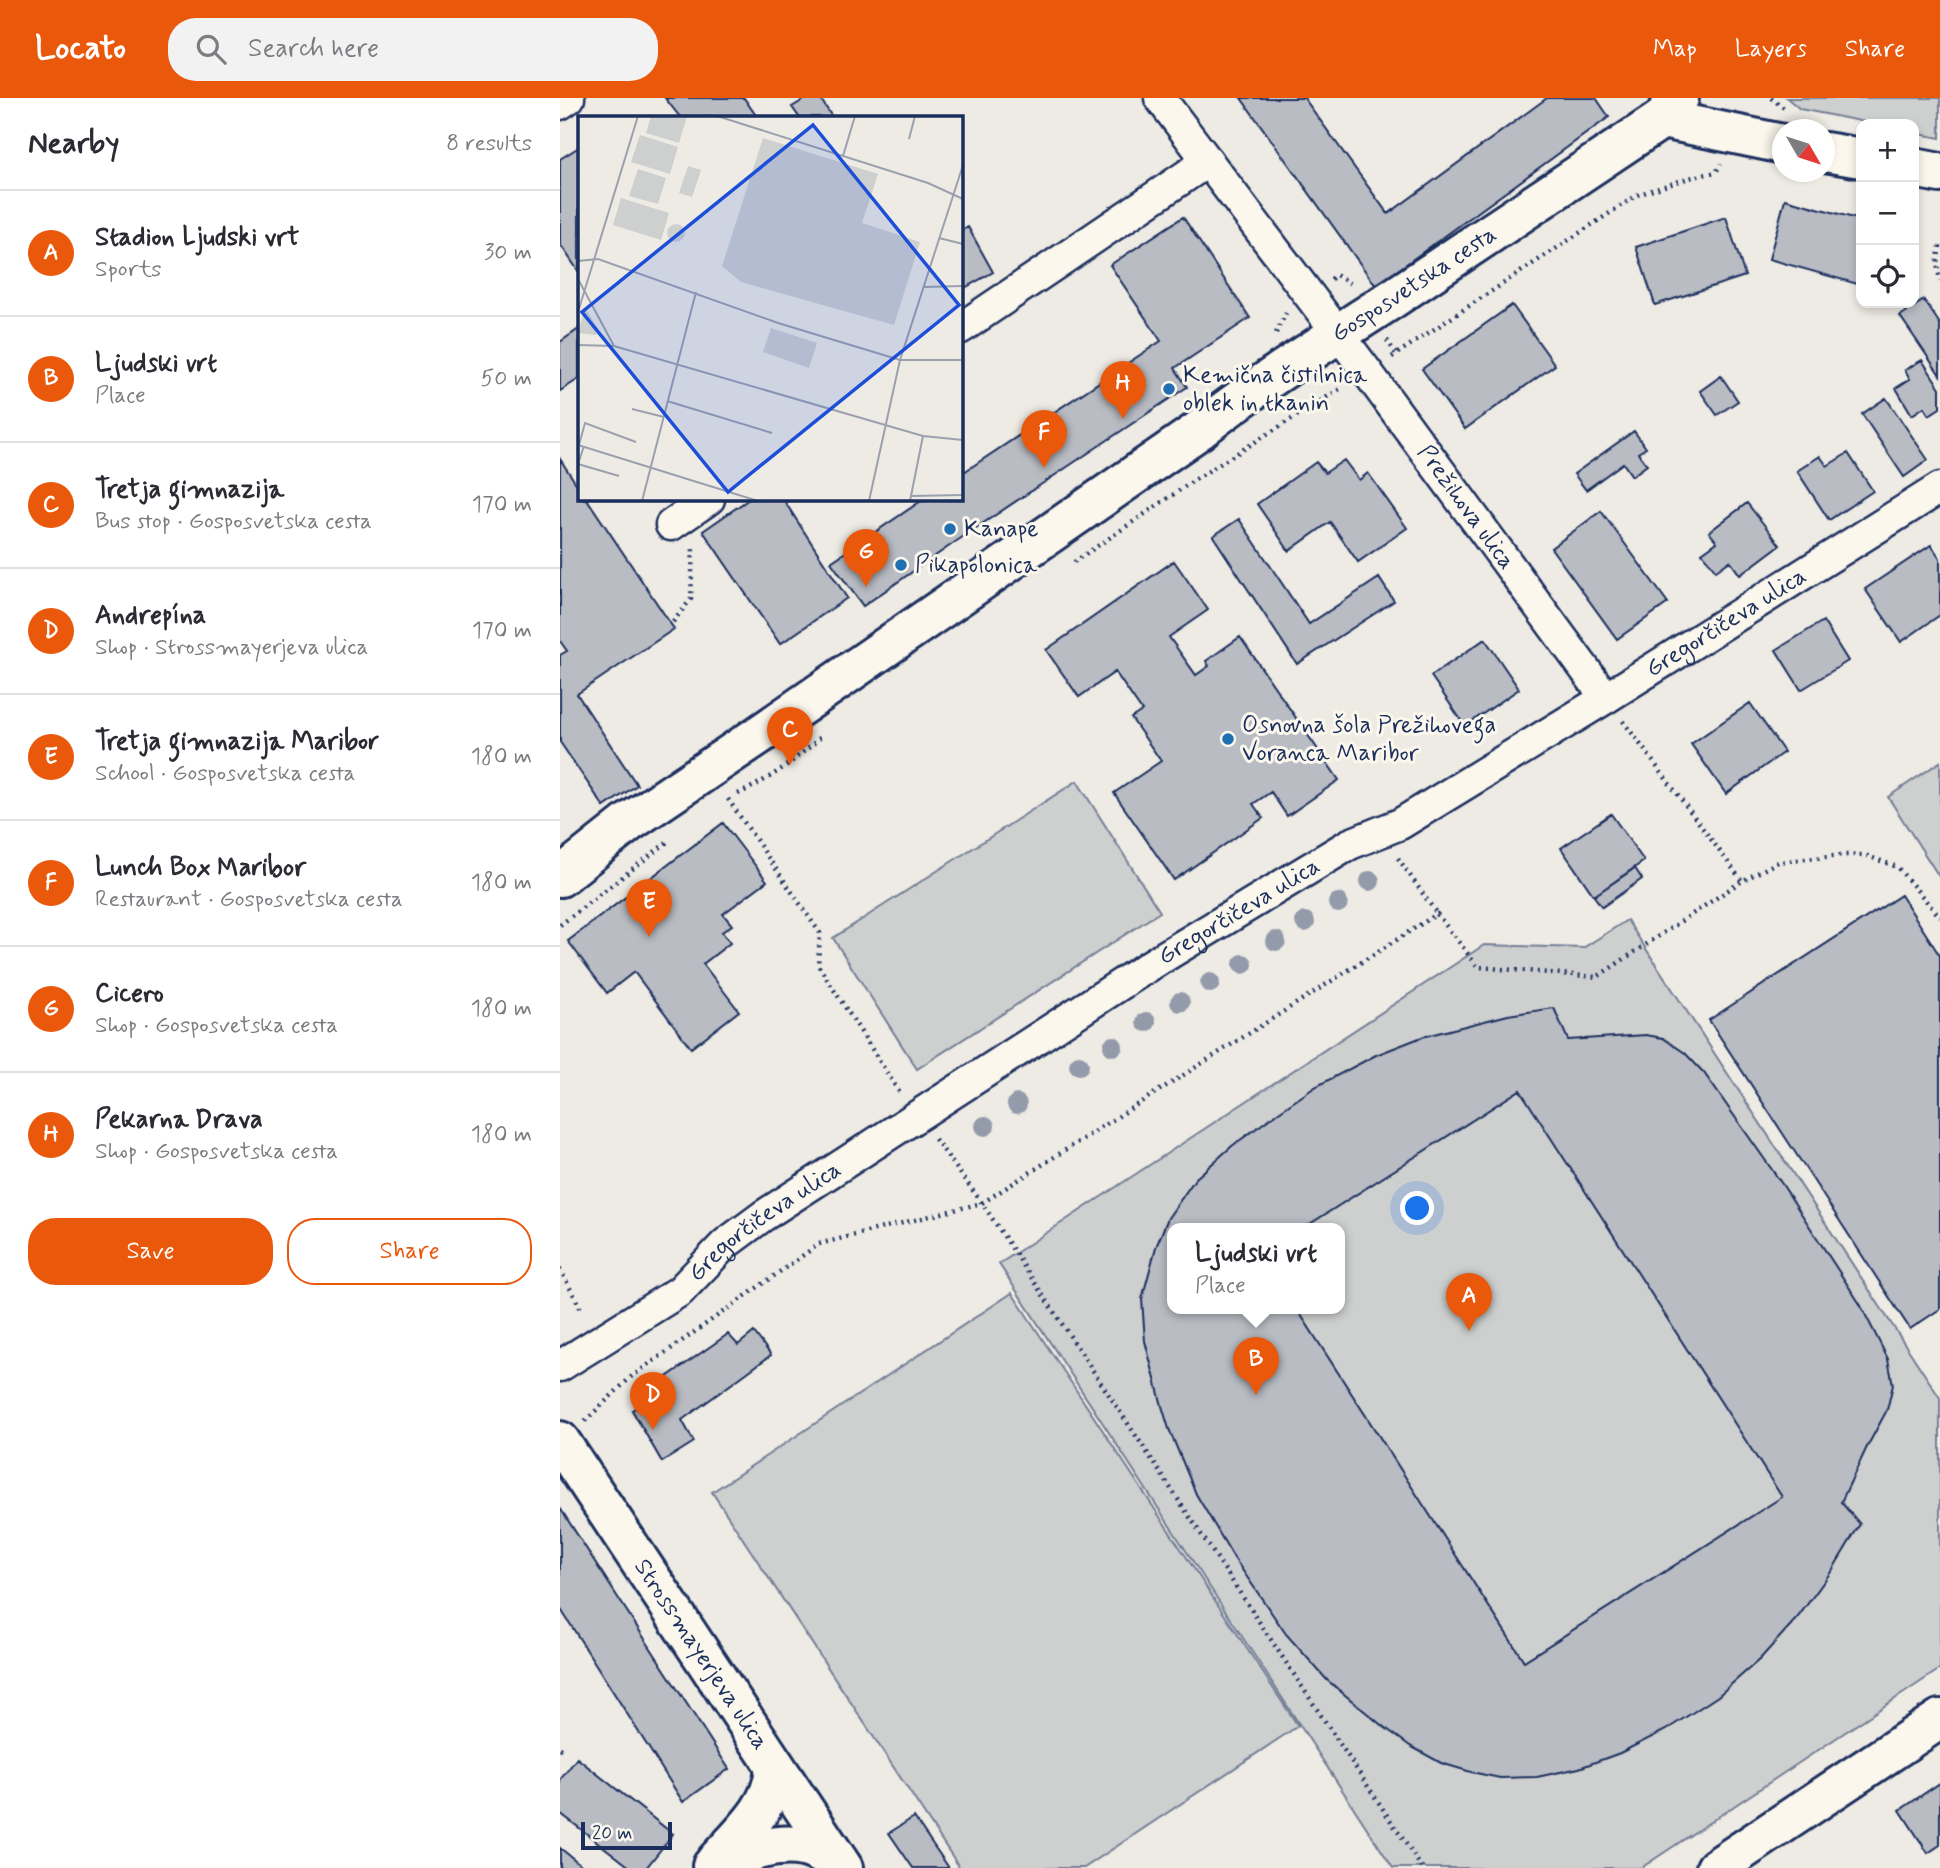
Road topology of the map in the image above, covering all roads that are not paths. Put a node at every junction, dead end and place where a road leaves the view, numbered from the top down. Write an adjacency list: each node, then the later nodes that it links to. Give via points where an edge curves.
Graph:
1 (569, 98): 3 (street)
2 (1160, 98): 8 (street, Prežihova ulica)
3 (560, 104)
4 (1670, 108): 5 (street); 12 (street, Gosposvetska cesta, via 1457,257)
5 (1772, 124)
6 (1835, 154): 7 (street)
7 (1856, 157)
8 (1208, 161): 11 (street); 12 (street, Prežihova ulica)
9 (1919, 169): 10 (street)
10 (1940, 173)
11 (962, 327)
12 (1338, 333): 14 (street, Prežihova ulica); 15 (street, Gosposvetska cesta, via 628,823)
13 (1940, 488): 14 (street, Gregorčičeva ulica)
14 (1606, 698): 16 (street, Gregorčičeva ulica, via 1152,964 763,1216 725,1244 680,1291)
15 (560, 877)
16 (560, 1366)
17 (560, 1441): 19 (street, Strossmayerjeva ulica)
18 (1940, 1719): 22 (street)
19 (775, 1766): 20 (street, Strossmayerjeva ulica); 21 (street, via 763,1808)
20 (841, 1865): 21 (street, via 804,1847 779,1847 755,1849)
21 (711, 1867)
22 (1716, 1868)

